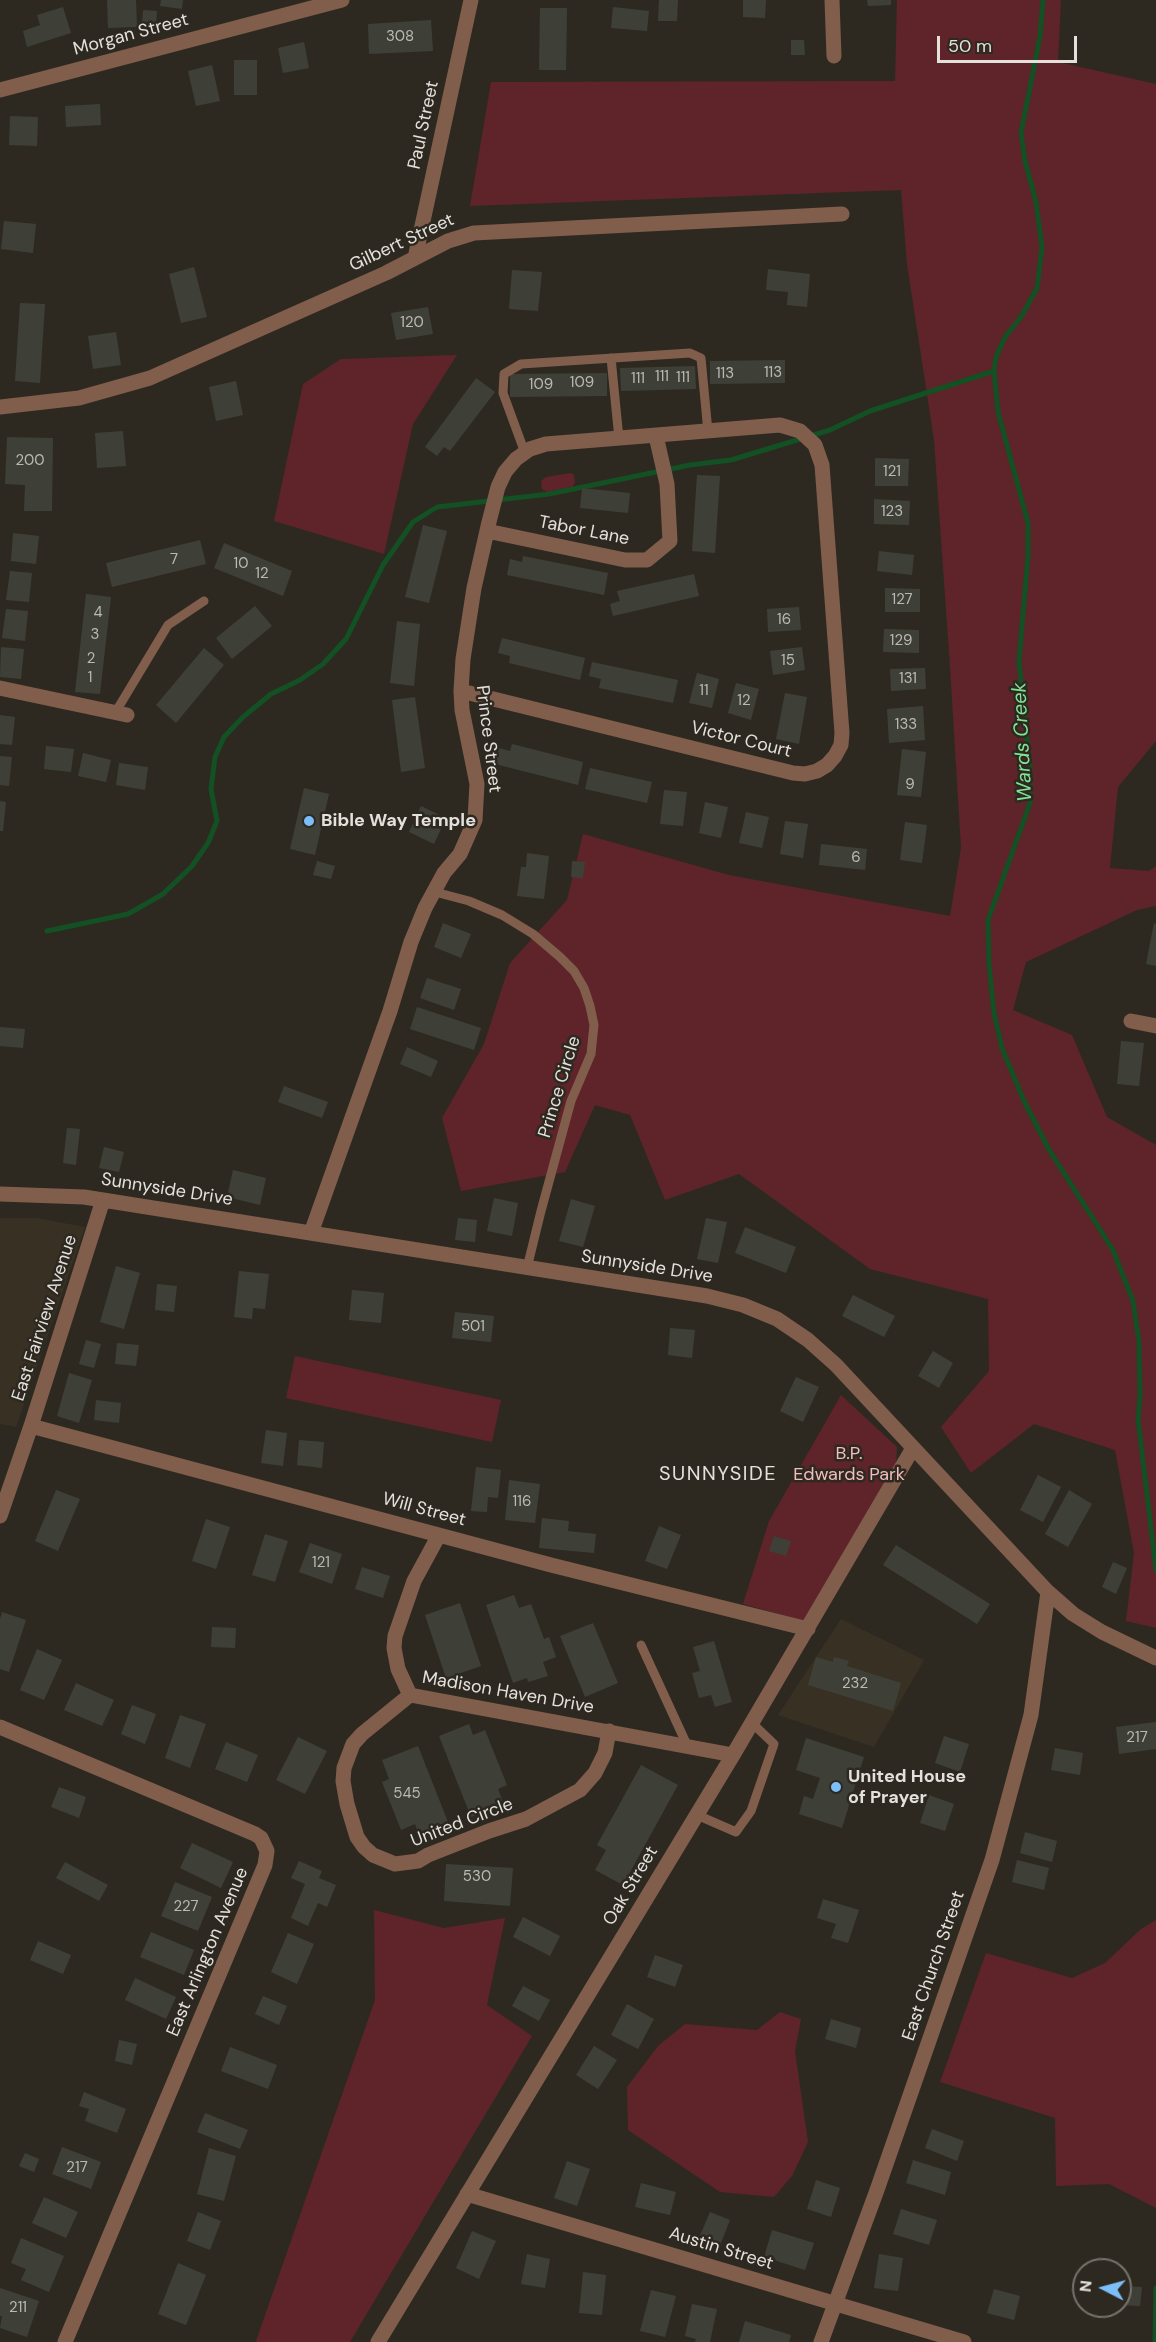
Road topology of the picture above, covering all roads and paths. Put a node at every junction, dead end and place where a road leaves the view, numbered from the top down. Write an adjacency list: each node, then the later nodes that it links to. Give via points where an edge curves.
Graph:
1 (342, 0): 5 (street, Morgan Street)
2 (471, 0): 7 (street, Paul Street)
3 (832, 0): 4 (street)
4 (834, 56)
5 (0, 90)
6 (842, 214): 7 (street, Gilbert Street, via 488,231 447,241)
7 (415, 258): 9 (street, Gilbert Street, via 150,378 79,398)
8 (611, 358): 11 (lane, via 690,353 701,358); 13 (lane); 14 (lane, via 521,364 504,374 503,393)
9 (0, 407)
10 (780, 425): 11 (street, Prince Street); 18 (street, Victor Court, via 808,437 822,465 842,734 841,745 827,765 805,774 793,773)
11 (708, 432): 12 (street, Prince Street)
12 (656, 436): 13 (street, Prince Street); 15 (street, Tabor Lane, via 667,484 670,541 647,560 626,560)
13 (619, 439): 14 (street, Prince Street, via 546,444)
14 (525, 453): 15 (street, Prince Street, via 505,472)
15 (487, 531): 18 (street, Prince Street, via 462,659)
16 (204, 601): 19 (lane, via 168,625)
17 (0, 688): 19 (street)
18 (461, 691): 20 (street, Prince Street, via 464,729 477,784 475,820 460,854)
19 (121, 714)
20 (435, 892): 25 (street, Prince Street, via 411,942); 26 (lane, Prince Circle, via 469,901 532,934 574,971 590,1006 594,1025 591,1054 571,1101)
21 (1131, 1021): 22 (street)
22 (1156, 1026)
23 (0, 1194): 24 (street, Sunnyside Drive, via 54,1194)
24 (103, 1200): 25 (street, Sunnyside Drive); 27 (street, East Fairview Avenue)
25 (310, 1233): 26 (street, Sunnyside Drive)
26 (527, 1268): 28 (street, Sunnyside Drive, via 707,1296 777,1319 836,1365)
27 (31, 1426): 29 (street, East Fairview Avenue); 30 (street, Will Street)
28 (913, 1448): 31 (street, Sunnyside Drive); 32 (street, Oak Street)
29 (0, 1516)
30 (439, 1535): 32 (street, Will Street); 35 (street, Madison Haven Drive, via 414,1581 395,1636 398,1669)
31 (1048, 1592): 34 (street, Sunnyside Drive, via 1102,1632); 43 (street, East Church Street, via 1031,1716 992,1860)
32 (808, 1629): 36 (street, Oak Street)
33 (641, 1645): 39 (lane)
34 (1156, 1658)
35 (410, 1695): 38 (street, Madison Haven Drive); 38 (street, United Circle, via 362,1734 344,1768 347,1804 357,1837 373,1855 395,1864 418,1861 526,1819 580,1790 605,1753)
36 (752, 1723): 40 (street, Oak Street); 41 (lane, via 774,1744 751,1811 736,1832)
37 (0, 1727): 44 (street, East Arlington Avenue, via 255,1833 267,1851 261,1876)
38 (609, 1731): 39 (street, Madison Haven Drive)
39 (687, 1745): 40 (street, Madison Haven Drive)
40 (733, 1755): 41 (street, Oak Street)
41 (697, 1815): 42 (street, Oak Street)
42 (467, 2194): 43 (street, Austin Street); 45 (street, Oak Street)
43 (836, 2304): 46 (street, East Church Street); 47 (street, Austin Street)
44 (65, 2342)
45 (378, 2342)
46 (821, 2342)
47 (964, 2342)

